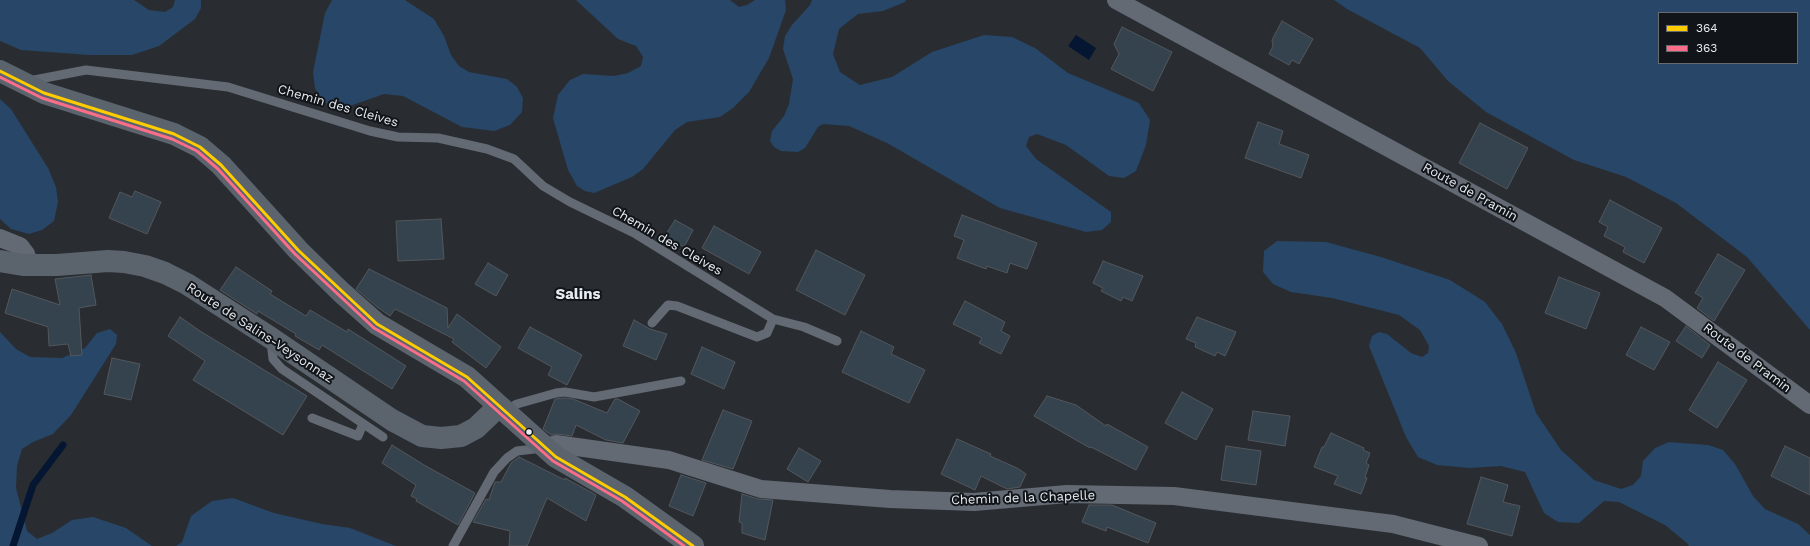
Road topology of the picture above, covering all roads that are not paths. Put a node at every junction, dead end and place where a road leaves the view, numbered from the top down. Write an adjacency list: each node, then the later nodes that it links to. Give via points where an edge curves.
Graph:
1 (1116, 0): 12 (street, Route de Pramin, via 1665,298)
2 (0, 71): 3 (street)
3 (21, 82): 7 (lane, Chemin des Cleives, via 86,70 228,87 370,131 398,137 438,138 487,149 514,159 543,186 634,233); 13 (street, via 44,93 174,134 200,146 221,165 298,250 363,312 390,333 467,377)
4 (0, 238): 6 (street, via 20,246)
5 (0, 261): 6 (street, Route de Salins-Veysonnaz)
6 (30, 265): 9 (street, Route de Salins-Veysonnaz, via 108,261 155,269 187,284)
7 (774, 319): 8 (lane, via 767,333 756,337 677,306 668,305); 10 (lane, Chemin des Cleives, via 804,327)
8 (652, 323)
9 (271, 338): 13 (street, Route de Salins-Veysonnaz, via 392,420 422,436 461,436); 15 (lane, via 273,359 282,368)
10 (837, 341)
11 (681, 381): 13 (lane, via 594,397 556,392)
12 (1810, 405)
13 (502, 409): 17 (street)
14 (312, 418): 15 (lane, via 358,436)
15 (363, 424): 16 (lane)
16 (382, 437)
17 (545, 448): 18 (lane, via 518,451 507,458 494,472); 19 (street, via 645,510); 20 (street, Chemin de la Chapelle, via 556,444 669,460 769,490 974,502 1067,494 1174,496 1393,524)
18 (453, 546)
19 (694, 546)
20 (1479, 546)

